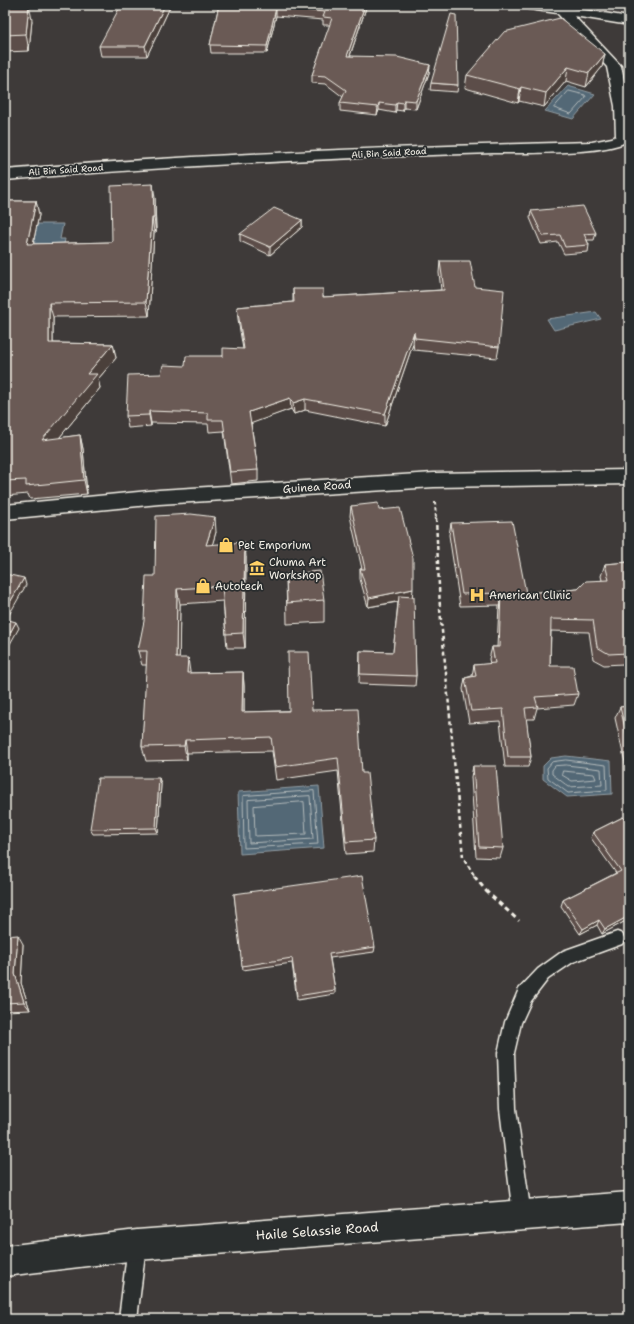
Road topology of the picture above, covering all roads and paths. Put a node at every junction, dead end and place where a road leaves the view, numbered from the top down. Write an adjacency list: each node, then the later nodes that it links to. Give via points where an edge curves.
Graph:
1 (529, 5): 2 (street)
2 (561, 10): 3 (street); 4 (street, Ali Bin Said Road, via 614,66 622,106 624,133 616,142 592,146 444,150 113,166)
3 (629, 21)
4 (5, 175)
5 (629, 477): 6 (street, Guinea Road)
6 (434, 480): 7 (street, Guinea Road, via 159,497); 8 (path, via 440,608 463,857 470,873 479,884)
7 (5, 512)
8 (519, 921)
9 (617, 939): 11 (lane, via 568,956 543,974 525,995 513,1022 506,1053 508,1109)
10 (629, 1207): 11 (street, Haile Selassie Road)
11 (522, 1215): 12 (street, Haile Selassie Road)
12 (137, 1245): 13 (street, Haile Selassie Road); 14 (lane)
13 (5, 1261)
14 (128, 1319)

